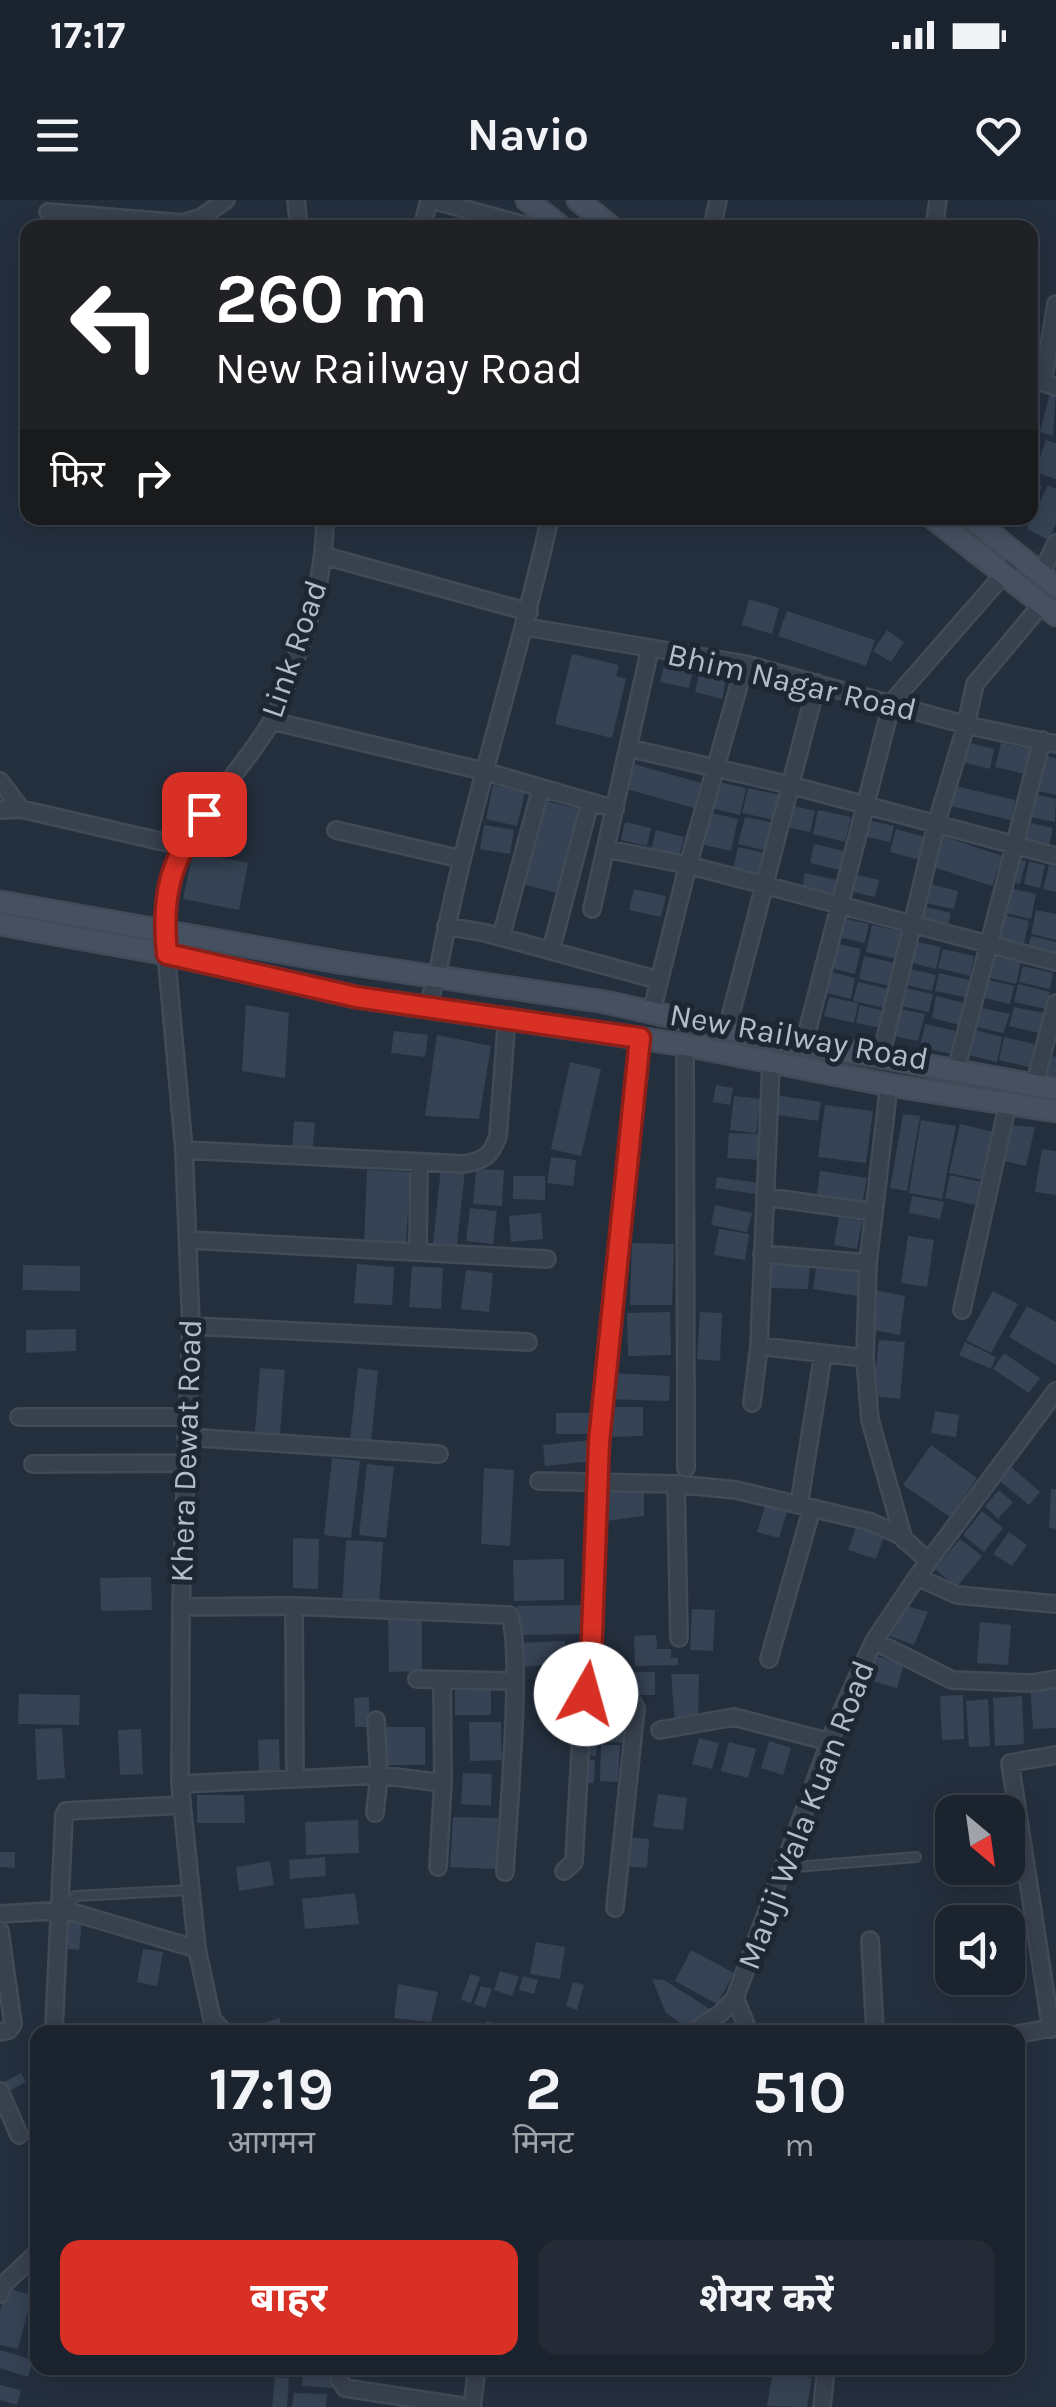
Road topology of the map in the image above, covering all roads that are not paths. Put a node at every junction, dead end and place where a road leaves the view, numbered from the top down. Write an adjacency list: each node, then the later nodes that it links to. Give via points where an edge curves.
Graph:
1 (226, 200): 7 (street)
2 (431, 200): 8 (street)
3 (527, 200): 9 (main road)
4 (578, 200): 10 (main road)
5 (48, 212): 6 (street)
6 (117, 220)
7 (195, 220)
8 (505, 220)
9 (552, 220)
10 (602, 220)
11 (1056, 304): 12 (street)
12 (1043, 383)
13 (326, 525): 18 (street, Link Road)
14 (548, 525): 22 (street)
15 (942, 525): 20 (main road)
16 (980, 525): 19 (main road)
17 (1056, 543): 21 (street)
18 (325, 556): 22 (street, Bhim Nagar Road); 27 (street, Link Road, via 314,610)
19 (1019, 556): 20 (street); 21 (main road)
20 (1005, 573): 21 (main road); 26 (street)
21 (1049, 595): 28 (street, via 980,674)
22 (527, 619): 23 (street, Bhim Nagar Road); 32 (street)
23 (650, 650): 24 (street, Bhim Nagar Road); 30 (street)
24 (744, 664): 25 (street, Bhim Nagar Road); 31 (street)
25 (818, 683): 26 (street, Bhim Nagar Road); 34 (street)
26 (892, 702): 28 (street, Bhim Nagar Road); 37 (street)
27 (272, 721): 32 (street); 44 (street, Link Road)
28 (966, 725): 29 (street, Bhim Nagar Road); 41 (street)
29 (1049, 742): 43 (street)
30 (628, 748): 31 (street); 38 (street)
31 (715, 768): 34 (street); 48 (street)
32 (483, 771): 35 (street); 47 (street)
33 (0, 781): 40 (street)
34 (790, 785): 37 (street); 49 (street)
35 (541, 788): 36 (street); 57 (street)
36 (590, 802): 38 (street); 59 (street)
37 (864, 804): 41 (street); 51 (street)
38 (614, 808): 45 (street)
39 (0, 810): 40 (street)
40 (21, 810): 44 (street)
41 (936, 825): 43 (street); 55 (street)
42 (336, 830): 47 (street)
43 (1015, 844): 46 (street); 58 (street)
44 (182, 846): 56 (street, Link Road, via 170,878)
45 (606, 849): 48 (street); 52 (street)
46 (1056, 856)
47 (461, 860): 54 (street)
48 (688, 865): 49 (street); 63 (street)
49 (763, 885): 51 (street); 68 (street)
50 (0, 902): 56 (main road, New Railway Road)
51 (839, 907): 55 (street); 70 (street)
52 (592, 909)
53 (0, 924): 60 (main road, New Railway Road)
54 (446, 926): 57 (street); 62 (street)
55 (912, 926): 58 (street); 72 (street)
56 (164, 930): 60 (street, Link Road); 62 (main road, New Railway Road)
57 (501, 937): 59 (street)
58 (988, 946): 61 (street); 74 (street)
59 (551, 950): 63 (street)
60 (167, 954): 65 (main road, New Railway Road, via 356,997); 80 (street, Khera Dewat Road)
61 (1056, 962)
62 (437, 977): 65 (street); 66 (main road, New Railway Road)
63 (658, 980): 66 (street)
64 (1056, 1003): 76 (street)
65 (427, 1006): 67 (main road, New Railway Road)
66 (651, 1014): 68 (main road, New Railway Road)
67 (507, 1017): 69 (main road, New Railway Road); 81 (street, via 492,1154 464,1164)
68 (727, 1029): 70 (main road, New Railway Road)
69 (640, 1038): 71 (main road, New Railway Road); 105 (street)
70 (804, 1044): 72 (main road, New Railway Road)
71 (685, 1045): 73 (main road, New Railway Road); 103 (street)
72 (881, 1056): 74 (main road, New Railway Road)
73 (770, 1064): 75 (main road, New Railway Road); 82 (street)
74 (956, 1070): 76 (main road, New Railway Road)
75 (889, 1085): 78 (main road, New Railway Road); 83 (street)
76 (1034, 1086): 77 (main road, New Railway Road)
77 (1056, 1089)
78 (1008, 1103): 79 (main road, New Railway Road); 89 (street)
79 (1056, 1111)
80 (184, 1150): 81 (street); 84 (street, Khera Dewat Road)
81 (419, 1162): 85 (street)
82 (766, 1197): 83 (street); 86 (street)
83 (874, 1212): 88 (street)
84 (189, 1240): 85 (street); 90 (street, Khera Dewat Road)
85 (418, 1252): 87 (street)
86 (762, 1254): 88 (street); 92 (street)
87 (548, 1259)
88 (868, 1263): 94 (street)
89 (962, 1310)
90 (191, 1326): 91 (street); 98 (street, Khera Dewat Road)
91 (528, 1342)
92 (758, 1346): 93 (street); 96 (street)
93 (823, 1355): 94 (street); 107 (street)
94 (865, 1358): 108 (street, via 870,1420)
95 (1056, 1391): 109 (street, Mauji Wala Kuan Road)
96 (752, 1403)
97 (18, 1417): 98 (street)
98 (187, 1417): 99 (street, Khera Dewat Road)
99 (186, 1437): 100 (street); 101 (street, Khera Dewat Road)
100 (438, 1454)
101 (186, 1463): 102 (street); 112 (street, Khera Dewat Road)
102 (33, 1464)
103 (686, 1468)
104 (539, 1482): 105 (street)
105 (596, 1484): 106 (street); 121 (street, via 591,1662)
106 (676, 1484): 107 (street); 114 (street)
107 (805, 1506): 108 (street, via 871,1522); 116 (street)
108 (904, 1540): 109 (street)
109 (928, 1561): 110 (street, Mauji Wala Kuan Road)
110 (916, 1576): 111 (street, via 957,1595); 115 (street, Mauji Wala Kuan Road)
111 (1056, 1604)
112 (181, 1606): 113 (street); 129 (street, Khera Dewat Road)
113 (294, 1606): 120 (street, via 509,1615); 127 (street)
114 (679, 1638)
115 (874, 1641): 117 (street, via 952,1680); 124 (street, Mauji Wala Kuan Road)
116 (769, 1659)
117 (1056, 1679)
118 (416, 1680): 119 (street)
119 (442, 1680): 120 (street); 128 (street)
120 (514, 1681): 136 (street)
121 (583, 1700): 135 (street, via 574,1862); 138 (street, via 631,1699 636,1708)
122 (376, 1720): 126 (street)
123 (660, 1730): 124 (street, via 734,1717)
124 (830, 1742): 134 (street, Mauji Wala Kuan Road)
125 (1056, 1755): 150 (street, via 1010,1763)
126 (379, 1776): 127 (street); 128 (street); 131 (street)
127 (294, 1779): 129 (street)
128 (444, 1782): 133 (street)
129 (180, 1784): 130 (street, Khera Dewat Road)
130 (182, 1805): 137 (street, Khera Dewat Road); 139 (street, via 66,1812)
131 (375, 1812)
132 (916, 1857): 134 (lane)
133 (438, 1867)
134 (784, 1868): 144 (street, Mauji Wala Kuan Road)
135 (564, 1871)
136 (505, 1872)
137 (190, 1890): 139 (lane, via 75,1896); 143 (street, Khera Dewat Road)
138 (615, 1908)
139 (63, 1911): 140 (street); 143 (street); 145 (street)
140 (0, 1914)
141 (0, 1931): 151 (street, via 13,2024)
142 (870, 1940): 149 (street)
143 (197, 1949): 146 (street, Khera Dewat Road)
144 (735, 1998): 147 (street); 148 (street)
145 (54, 2025)
146 (208, 2025)
147 (704, 2025)
148 (746, 2025)
149 (875, 2025)
150 (1053, 2028): 152 (street)
151 (0, 2032)
152 (1025, 2033)
153 (0, 2091): 154 (street)
154 (19, 2135)
155 (30, 2260): 156 (street)
156 (1, 2288)
157 (339, 2375): 160 (street, via 345,2388)
158 (477, 2375): 160 (street)
159 (825, 2375): 161 (street)
160 (470, 2407)
161 (822, 2407)

